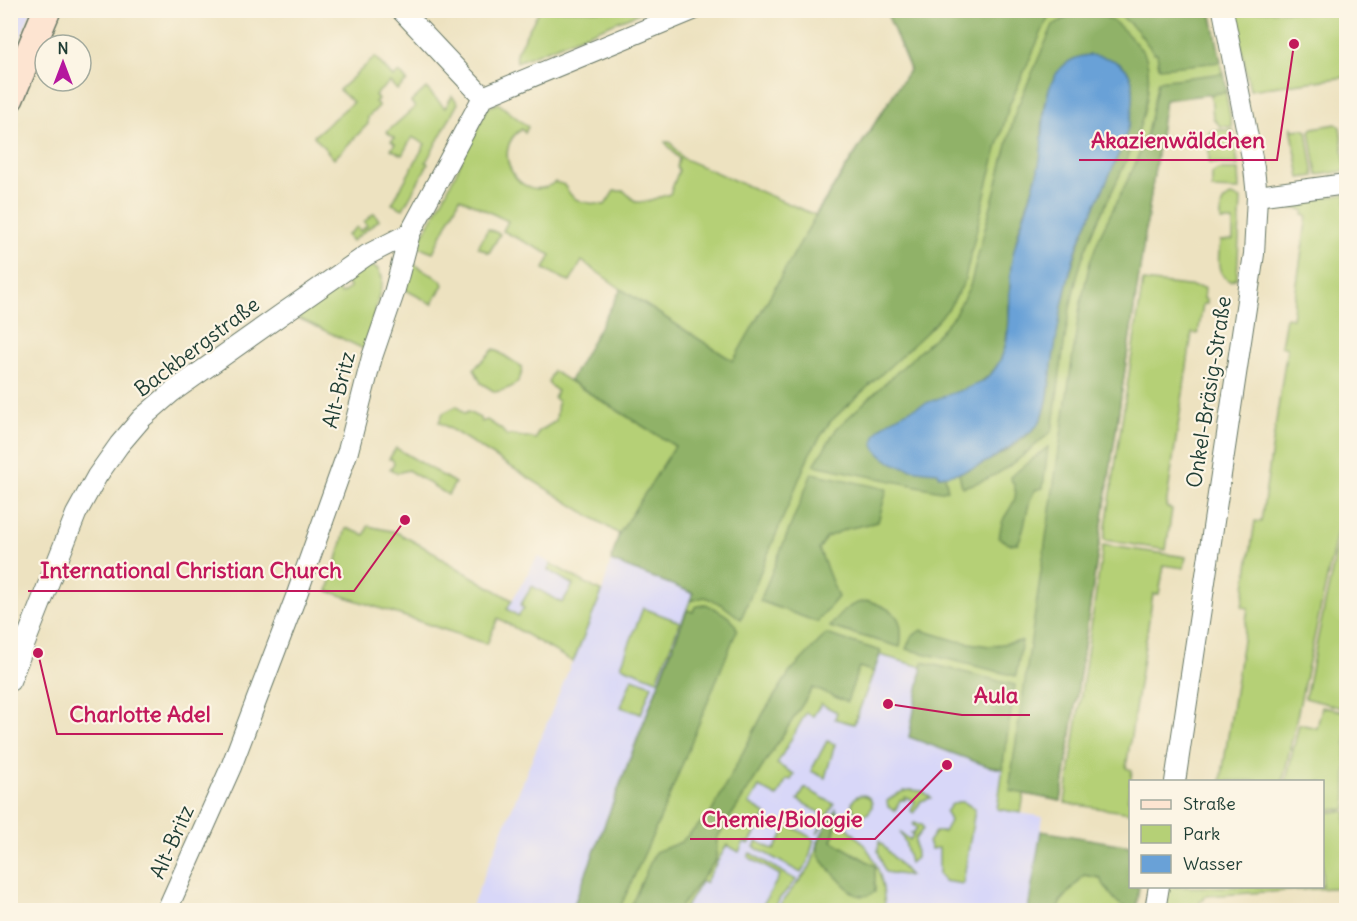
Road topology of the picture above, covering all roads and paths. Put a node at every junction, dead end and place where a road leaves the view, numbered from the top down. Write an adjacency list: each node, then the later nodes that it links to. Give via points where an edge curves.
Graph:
1 (47, 10): 6 (main road)
2 (401, 10): 5 (street)
3 (693, 10): 5 (street)
4 (1223, 10): 8 (street, Onkel-Bräsig-Straße)
5 (483, 97): 9 (street, Alt-Britz)
6 (10, 98)
7 (1347, 184): 8 (street)
8 (1257, 196): 11 (street, Onkel-Bräsig-Straße, via 1250,288)
9 (410, 233): 10 (street, Backbergstraße, via 367,255 311,293 172,392 142,418 97,476 76,514); 13 (street, Alt-Britz, via 329,506 231,766)
10 (10, 681)
11 (1175, 780)
12 (1159, 888): 14 (street)
13 (167, 910)
14 (1155, 910)

